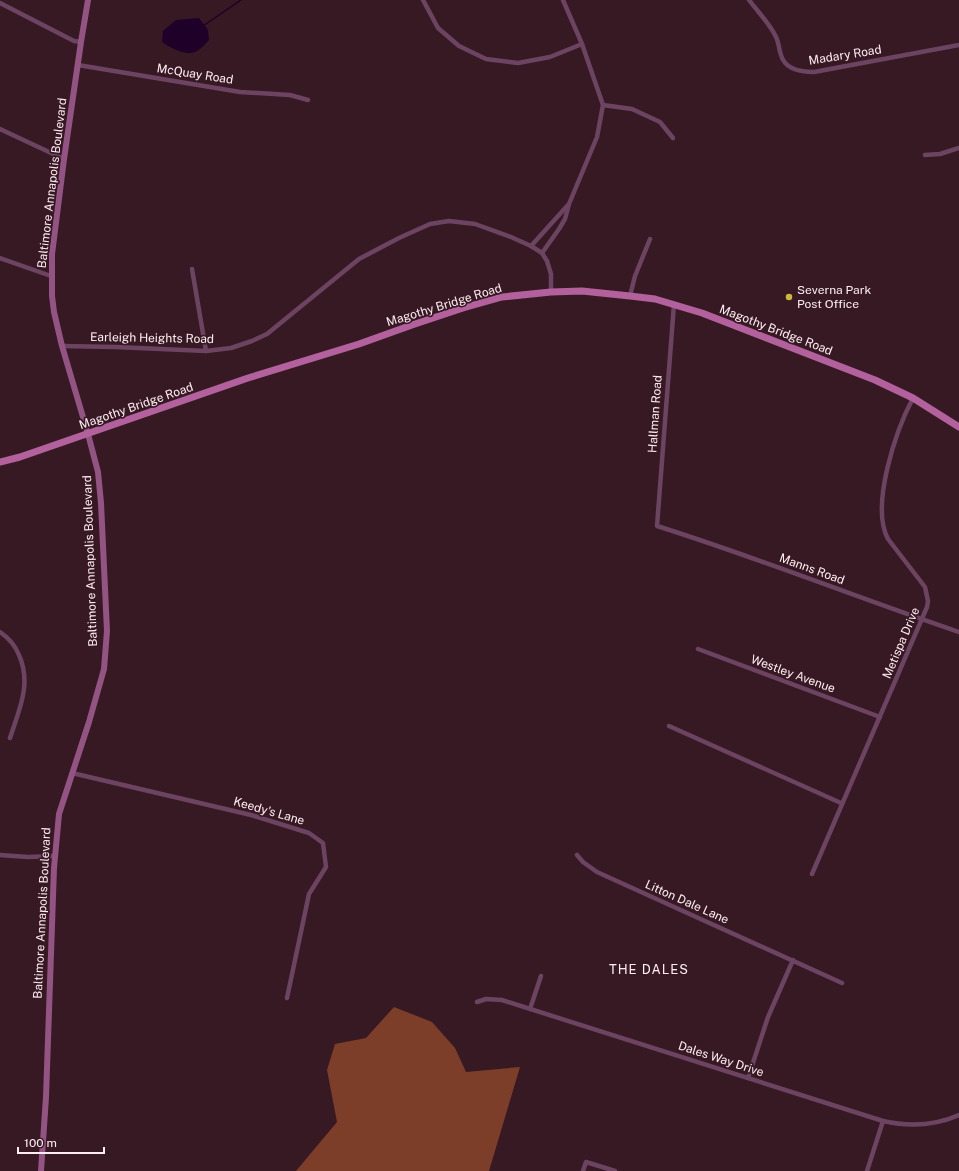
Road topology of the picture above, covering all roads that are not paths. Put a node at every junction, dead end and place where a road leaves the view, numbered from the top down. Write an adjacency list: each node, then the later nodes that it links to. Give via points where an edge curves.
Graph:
1 (88, 0): 6 (main road, Baltimore Annapolis Boulevard)
2 (423, 0): 7 (street, via 438,28 459,46 486,59 518,63 550,57)
3 (563, 0): 7 (street)
4 (749, 0): 8 (street, Madary Road, via 777,38 782,58 787,65 802,72 814,72)
5 (0, 3): 6 (street)
6 (81, 42): 9 (main road, Baltimore Annapolis Boulevard)
7 (582, 44): 11 (street)
8 (959, 45)
9 (78, 65): 10 (street, McQuay Road, via 240,92 290,95); 16 (main road, Baltimore Annapolis Boulevard)
10 (308, 100)
11 (603, 105): 13 (street, via 632,109 660,122); 17 (street, via 597,137)
12 (0, 129): 16 (street)
13 (673, 138)
14 (959, 148): 15 (street, via 940,154)
15 (925, 155)
16 (64, 159): 23 (main road, Baltimore Annapolis Boulevard)
17 (569, 204): 19 (street); 20 (street, via 565,219)
18 (650, 240): 25 (street, via 635,276)
19 (531, 246): 20 (street, Earleigh Heights Road); 28 (street, Earleigh Heights Road, via 475,224 449,221 430,224 359,259 267,334 231,348)
20 (542, 253): 24 (street, via 551,274)
21 (0, 258): 23 (street)
22 (192, 269): 28 (street)
23 (51, 276): 27 (main road, Baltimore Annapolis Boulevard, via 54,312)
24 (551, 292): 25 (main road, Magothy Bridge Road, via 582,291); 31 (main road, Magothy Bridge Road, via 502,297 463,308 359,344 248,378)
25 (630, 296): 26 (main road, Magothy Bridge Road)
26 (674, 304): 29 (main road, Magothy Bridge Road, via 875,380); 33 (street, Hallman Road)
27 (62, 346): 28 (street, Earleigh Heights Road); 31 (main road, Baltimore Annapolis Boulevard)
28 (206, 351)
29 (913, 398): 30 (main road, Magothy Bridge Road); 34 (street, Metispa Drive, via 894,444 885,481 882,516 884,532 888,539 925,588 928,601)
30 (959, 427)
31 (88, 434): 32 (main road, Magothy Bridge Road); 41 (main road, Baltimore Annapolis Boulevard, via 98,472 107,632 104,669)
32 (0, 462)
33 (657, 526): 34 (street, Manns Road, via 724,547)
34 (922, 620): 36 (street, Manns Road); 38 (street, Metispa Drive)
35 (0, 632): 40 (street, via 16,648 25,674 24,696)
36 (959, 632)
37 (698, 650): 38 (street, Westley Avenue)
38 (880, 717): 42 (street, Metispa Drive)
39 (669, 726): 42 (street)
40 (10, 738)
41 (72, 773): 45 (main road, Baltimore Annapolis Boulevard, via 59,814); 50 (street, Keedy's Lane, via 251,814 309,833 322,843 326,867 310,894)
42 (842, 804): 46 (street, Metispa Drive)
43 (0, 855): 45 (street)
44 (577, 855): 47 (street, Litton Dale Lane, via 597,872)
45 (54, 856): 56 (main road, Baltimore Annapolis Boulevard)
46 (812, 874)
47 (793, 960): 49 (street, Litton Dale Lane); 53 (street, via 768,1017)
48 (541, 976): 52 (street)
49 (842, 983)
50 (287, 998)
51 (477, 1002): 52 (street, Dales Way Drive, via 495,999)
52 (530, 1009): 53 (street, Dales Way Drive)
53 (748, 1078): 55 (street, Dales Way Drive)
54 (959, 1115): 55 (street, Dales Way Drive, via 922,1125 899,1125)
55 (883, 1121): 59 (street)
56 (41, 1171)
57 (583, 1171): 58 (street, via 586,1162)
58 (615, 1171)
59 (868, 1171)

